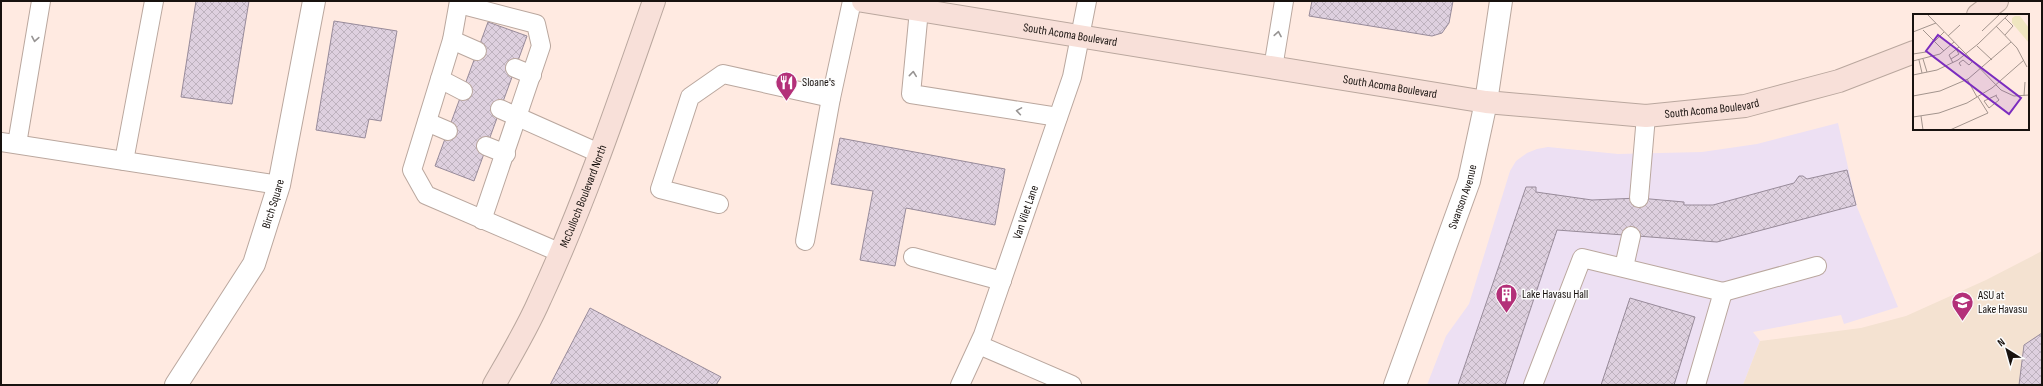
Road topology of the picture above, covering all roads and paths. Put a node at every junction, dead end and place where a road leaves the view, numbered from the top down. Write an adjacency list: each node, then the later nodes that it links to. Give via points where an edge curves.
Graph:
1 (41, 1): 31 (lane, one-way to 31)
2 (154, 1): 35 (lane)
3 (314, 1): 36 (street, Birch Square)
4 (654, 1): 34 (main road, McCulloch Boulevard North)
5 (852, 1): 23 (lane)
6 (863, 1): 12 (main road, South Acoma Boulevard)
7 (1088, 1): 14 (lane, Van Vilet Lane)
8 (1284, 1): 19 (lane, one-way to 8)
9 (1501, 1): 24 (street, Swanson Avenue)
10 (1997, 1): 13 (main road)
11 (459, 3): 15 (lane); 20 (lane, via 536,24 541,46)
12 (919, 10): 14 (main road, South Acoma Boulevard); 27 (lane, one-way to 12, via 911,94)
13 (1979, 14)
14 (1080, 36): 19 (main road, South Acoma Boulevard); 27 (lane, Van Vilet Lane, via 1072,77)
15 (452, 40): 16 (lane); 21 (lane)
16 (477, 51)
17 (1913, 52): 26 (main road, South Acoma Boulevard, via 1839,81 1745,106)
18 (515, 68): 20 (lane)
19 (1272, 68): 24 (main road, South Acoma Boulevard)
20 (532, 75): 28 (lane)
21 (440, 79): 22 (lane); 29 (lane)
22 (463, 91)
23 (831, 98): 38 (lane, via 724,74 690,97 660,189); 41 (lane)
24 (1486, 102): 26 (main road, South Acoma Boulevard); 53 (street, Swanson Avenue, via 1469,181)
25 (500, 109): 28 (lane)
26 (1646, 116): 37 (lane)
27 (1058, 117): 46 (lane, Van Vilet Lane)
28 (518, 118): 33 (lane); 34 (lane)
29 (427, 122): 30 (lane); 39 (lane, via 412,170 426,195)
30 (448, 130)
31 (9, 143): 35 (lane)
32 (486, 146): 33 (lane)
33 (506, 154): 39 (lane)
34 (601, 154): 42 (main road, McCulloch Boulevard North)
35 (124, 161): 36 (lane)
36 (280, 186): 49 (street, Birch Square, via 254,264)
37 (1639, 198)
38 (719, 204)
39 (482, 220): 42 (lane)
40 (1631, 236): 45 (lane)
41 (805, 241)
42 (561, 253): 50 (main road, McCulloch Boulevard North, via 540,301)
43 (913, 257): 46 (lane)
44 (1817, 266): 47 (lane)
45 (1624, 267): 47 (lane); 54 (lane, via 1582,258)
46 (1002, 281): 48 (lane, Van Vilet Lane)
47 (1723, 292): 55 (lane)
48 (978, 345): 51 (lane, Van Vilet Lane); 52 (lane)
49 (176, 385)
50 (494, 385)
51 (960, 385)
52 (1072, 385)
53 (1395, 385)
54 (1533, 385)
55 (1696, 385)

